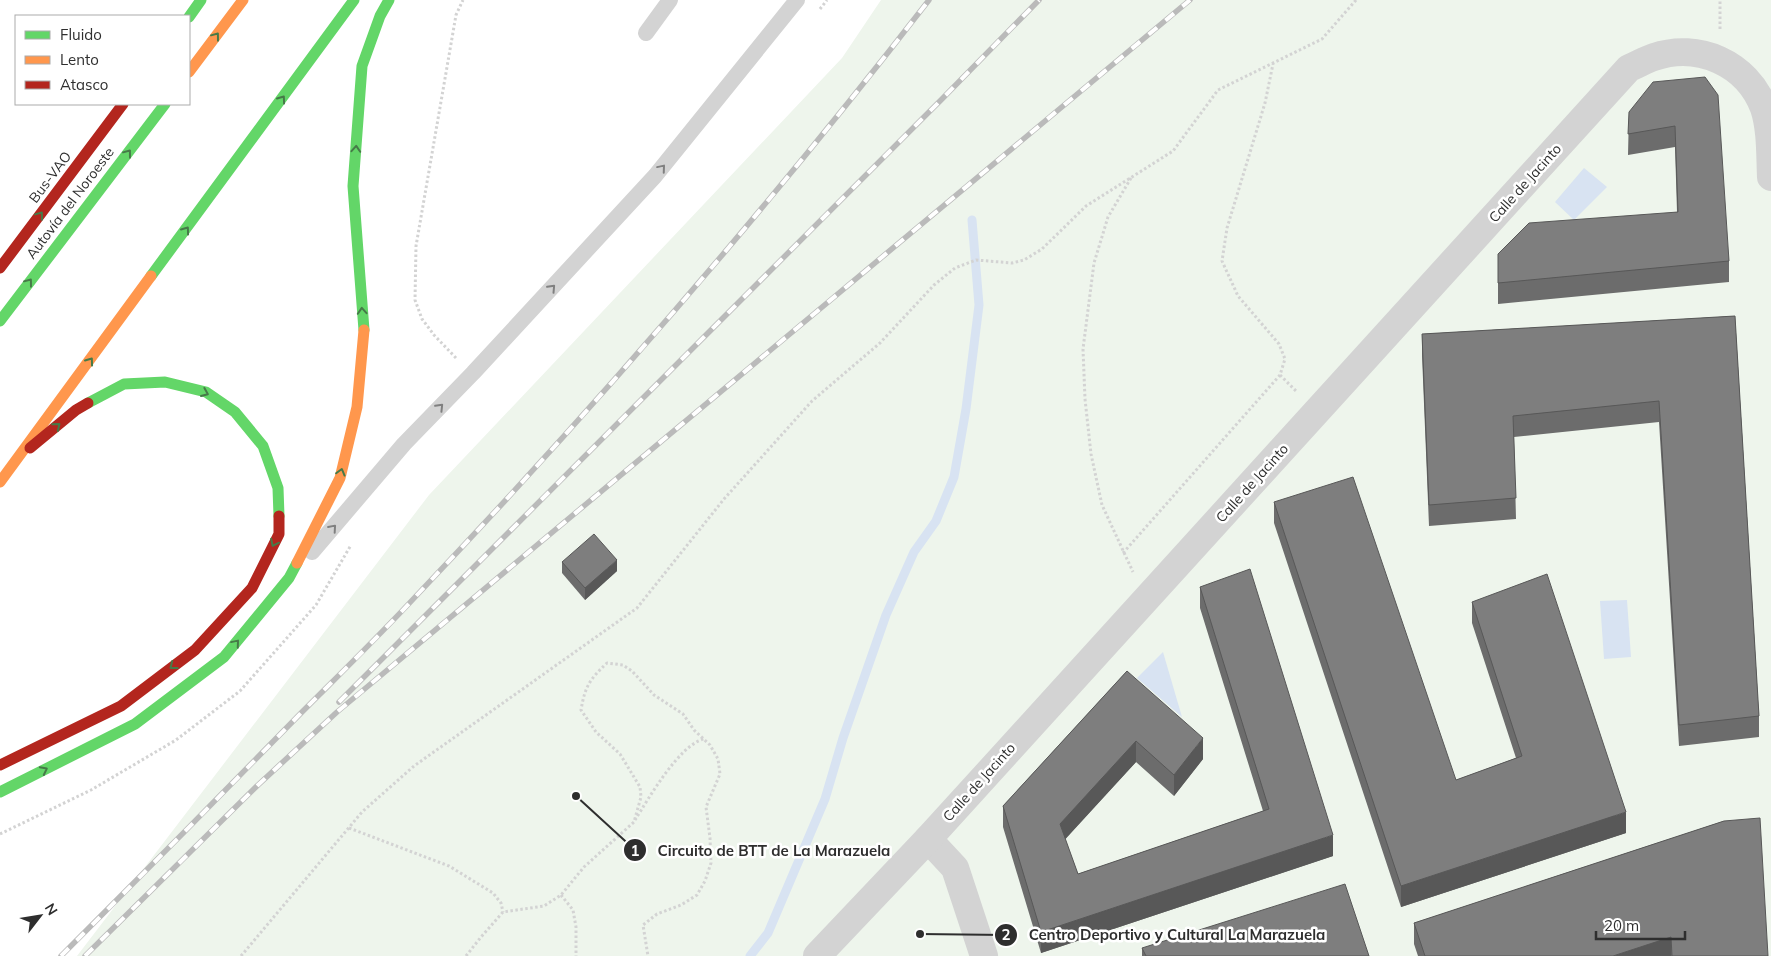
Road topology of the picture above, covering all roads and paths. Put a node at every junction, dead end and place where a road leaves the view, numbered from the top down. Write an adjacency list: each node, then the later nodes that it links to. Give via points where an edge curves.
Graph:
1 (201, 0): 9 (main road)
2 (243, 0): 12 (main road, one-way to 2)
3 (354, 0): 20 (main road, one-way to 3)
4 (389, 0): 22 (main road, one-way to 4, via 340,478 358,407 364,334 353,186 362,66)
5 (463, 0): 19 (path, via 456,16 416,246 415,300 422,319)
6 (670, 0): 10 (lane)
7 (797, 0): 22 (lane, one-way to 7, via 404,444 655,176)
8 (1356, 0): 11 (path, via 1322,39)
9 (190, 16)
10 (646, 33)
11 (1273, 64): 16 (path, via 1218,90 1173,151); 16 (path, via 1265,103 1227,228 1222,261 1238,296 1279,344 1285,359 1280,375 1123,552 1102,504 1091,454 1083,349 1094,263 1108,217)
12 (190, 71)
13 (122, 105): 17 (main road, Bus-VAO, one-way to 13)
14 (164, 105): 18 (main road, Autovía del Noroeste, one-way to 14)
15 (1771, 177): 28 (street, Calle de Jacinto, via 1764,109 1743,75 1719,58 1684,52 1653,57 1629,68)
16 (1131, 178): 27 (path, via 1086,206 1042,249 1024,260 1012,263 976,260 955,268 934,285 880,343 812,401 724,499 637,608 414,766 362,812)
17 (0, 268)
18 (0, 321)
19 (458, 359)
20 (19, 457): 21 (main road); 24 (main road, one-way to 24, via 76,410 124,384 165,382 206,392 236,412 263,446 278,488 278,534 252,588 195,650 121,706)
21 (0, 482)
22 (289, 578): 25 (main road, one-way to 22, via 136,724 224,657)
23 (704, 739): 26 (path, via 696,741 671,766); 26 (path, via 682,714 654,695 623,665 607,663 592,677 581,710 596,732 620,754 640,788 640,803); 34 (path, via 718,759 720,774 706,807 711,863 697,895 656,914 643,925)
24 (0, 765)
25 (0, 792)
26 (634, 822): 29 (path, via 584,867)
27 (349, 828): 30 (path, via 449,866 493,893); 31 (path)
28 (928, 838): 35 (street, Calle de Jacinto); 36 (street, via 955,868)
29 (561, 895): 30 (path, via 544,906); 33 (path, via 573,910)
30 (504, 912): 32 (path)
31 (241, 956)
32 (466, 956)
33 (576, 956)
34 (648, 956)
35 (817, 956)
36 (984, 956)

